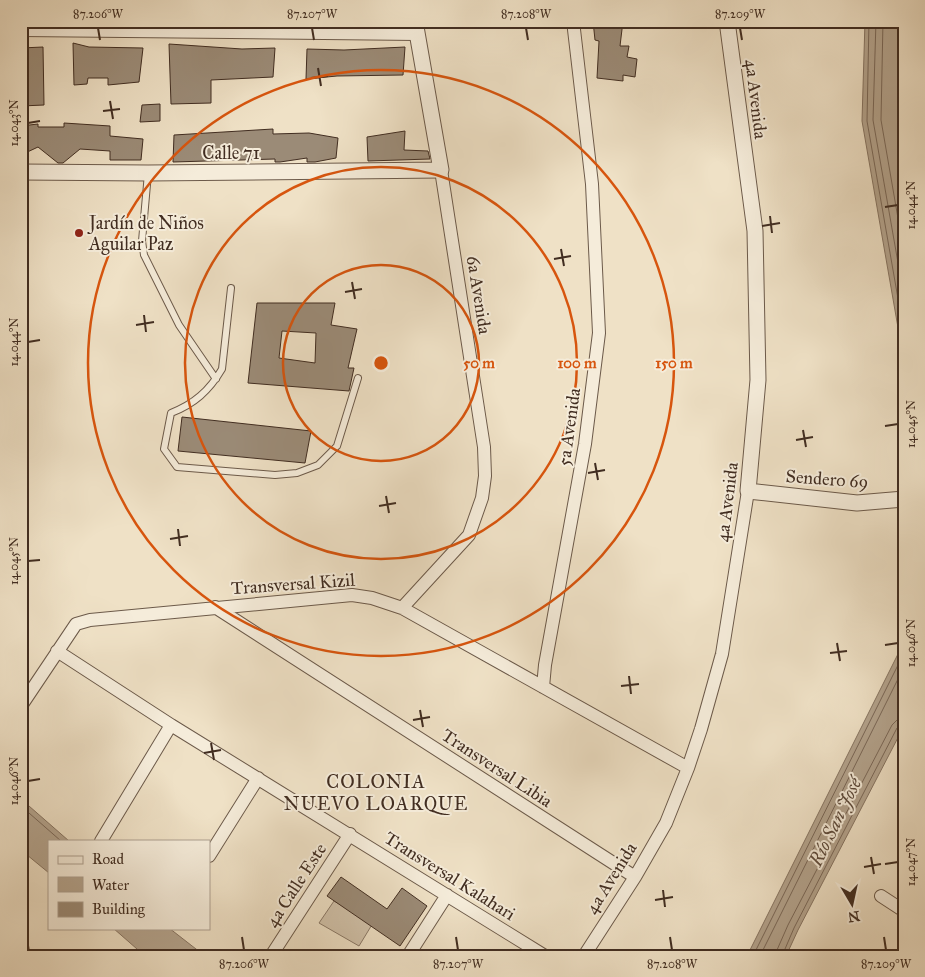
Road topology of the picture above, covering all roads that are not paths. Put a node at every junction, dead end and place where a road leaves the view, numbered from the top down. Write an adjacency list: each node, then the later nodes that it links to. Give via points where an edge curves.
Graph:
1 (573, 21): 16 (street, 5a Avenida, via 592,184 599,333 585,444)
2 (727, 21): 11 (street, 4a Avenida, via 755,230 758,380)
3 (416, 28): 4 (street); 5 (street, 6a Avenida)
4 (21, 30)
5 (441, 170): 7 (street, Calle 71); 14 (street, 6a Avenida, via 484,446 485,476 482,498 469,535)
6 (21, 172): 7 (street, Calle 71)
7 (148, 173): 10 (lane, via 142,240 144,255 179,324)
8 (231, 288): 10 (lane, via 222,369)
9 (358, 378): 10 (lane, via 338,446 318,465 297,473 275,474 177,467 164,449 171,414 201,396)
10 (216, 379)
11 (748, 491): 12 (street, Sendero 69, via 856,503); 19 (street, 4a Avenida, via 722,654)
12 (904, 499)
13 (215, 607): 14 (street, Transversal Kizil, via 352,595); 15 (street, Transversal Kizil, via 90,620 76,624); 24 (street, Transversal Libia)
14 (402, 608): 16 (street, Transversal Kizil)
15 (57, 651): 17 (street, Transversal Kizil); 18 (street, Transversal Kalahari)
16 (543, 687): 19 (street, Transversal Kizil)
17 (21, 706)
18 (171, 725): 20 (street, Transversal Kalahari); 22 (street)
19 (688, 768): 24 (street, 4a Avenida, via 666,823)
20 (258, 778): 21 (street, Transversal Kalahari); 23 (street)
21 (350, 834): 25 (street, Transversal Kalahari); 31 (street, 4a Calle Este)
22 (102, 840)
23 (210, 854)
24 (635, 877): 33 (street, 4a Avenida)
25 (447, 895): 29 (street, Transversal Kalahari); 32 (street)
26 (881, 896): 27 (street)
27 (904, 911)
28 (21, 941): 30 (street)
29 (543, 955)
30 (24, 956)
31 (271, 956)
32 (408, 956)
33 (584, 956)

